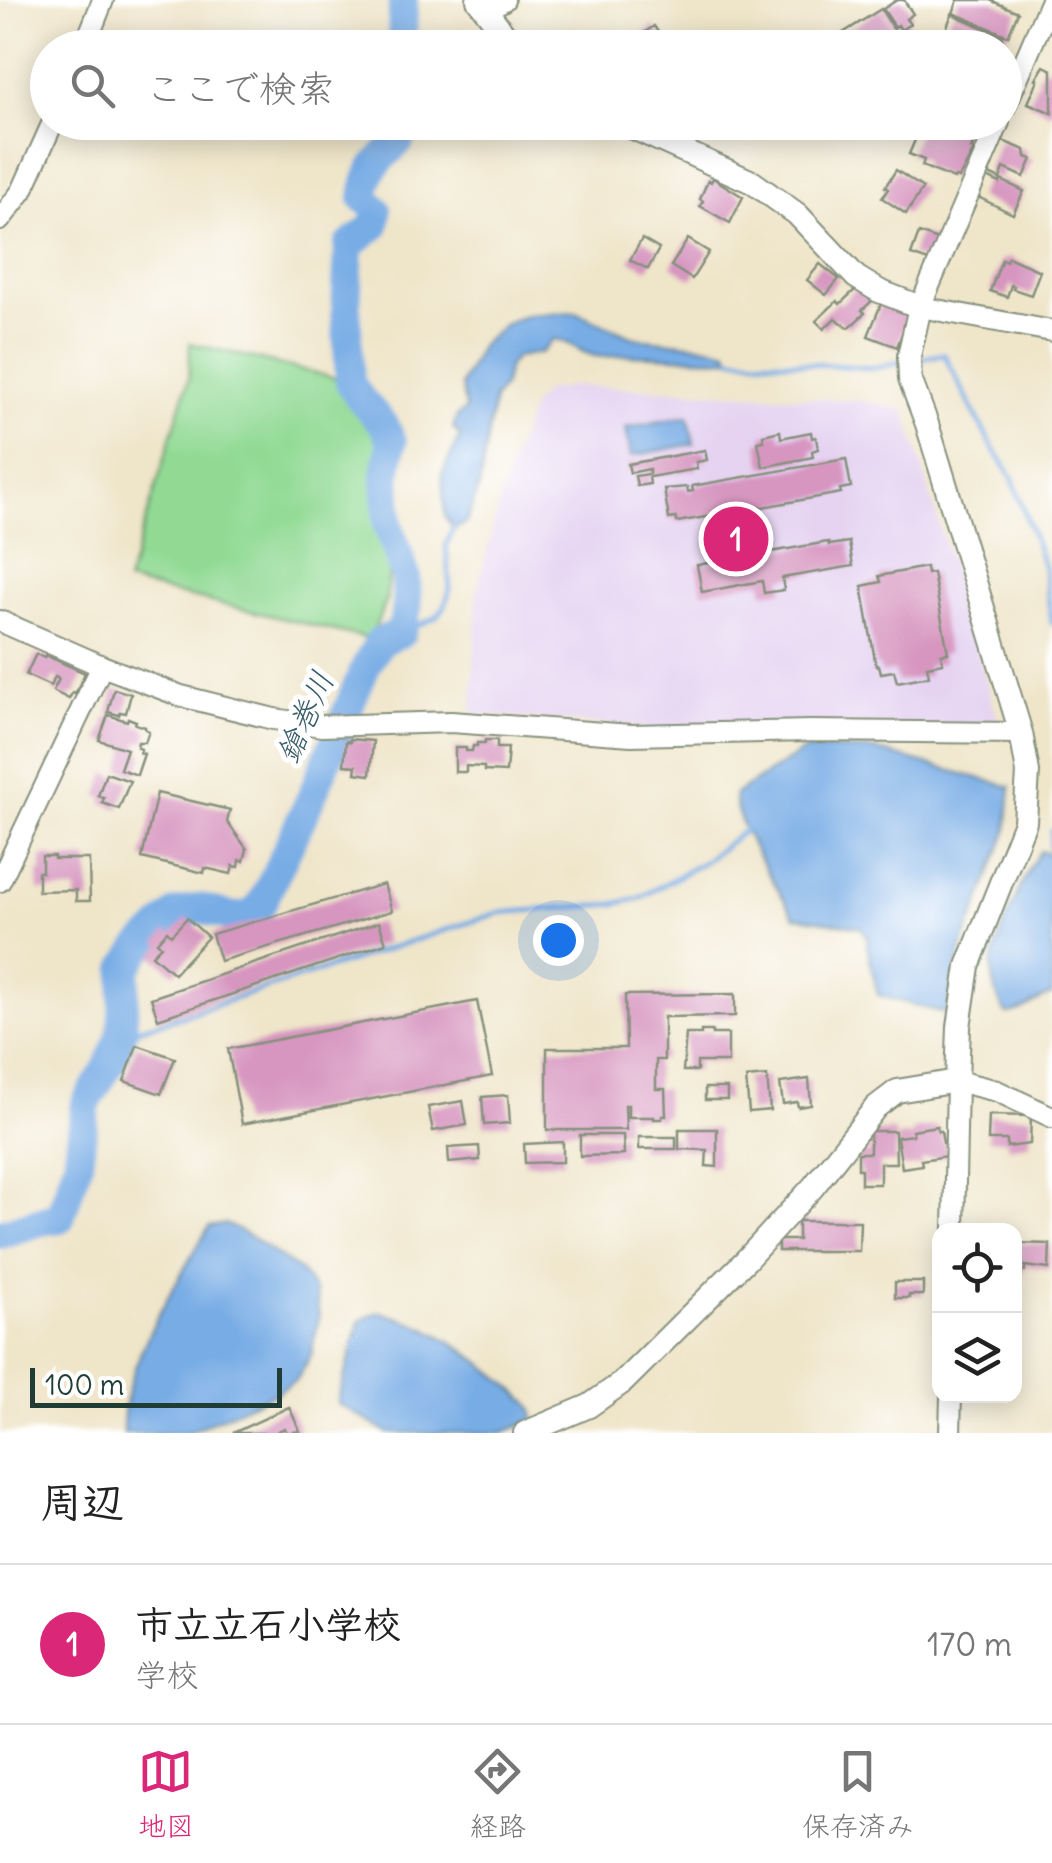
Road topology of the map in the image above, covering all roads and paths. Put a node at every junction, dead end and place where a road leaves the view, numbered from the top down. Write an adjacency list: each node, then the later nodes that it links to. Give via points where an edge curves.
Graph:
1 (103, 0): 4 (street)
2 (489, 3): 5 (street)
3 (1048, 14): 6 (street)
4 (91, 30)
5 (505, 30)
6 (1022, 70)
7 (45, 140): 10 (street)
8 (660, 140): 11 (street, via 752,182 797,214 856,277)
9 (991, 140): 11 (street)
10 (0, 220)
11 (920, 307): 12 (street); 15 (street, via 908,356 910,379)
12 (1052, 331)
13 (0, 621): 14 (street)
14 (102, 666): 15 (street, via 181,696 322,726 451,722 632,735); 16 (street)
15 (1020, 733): 17 (street, via 1028,772 1026,822 968,966)
16 (0, 881)
17 (957, 1080): 18 (street); 19 (street); 21 (street, via 898,1092 876,1107 814,1187 624,1382 589,1406)
18 (1052, 1117)
19 (954, 1223)
20 (951, 1403): 22 (street)
21 (524, 1433)
22 (950, 1433)

